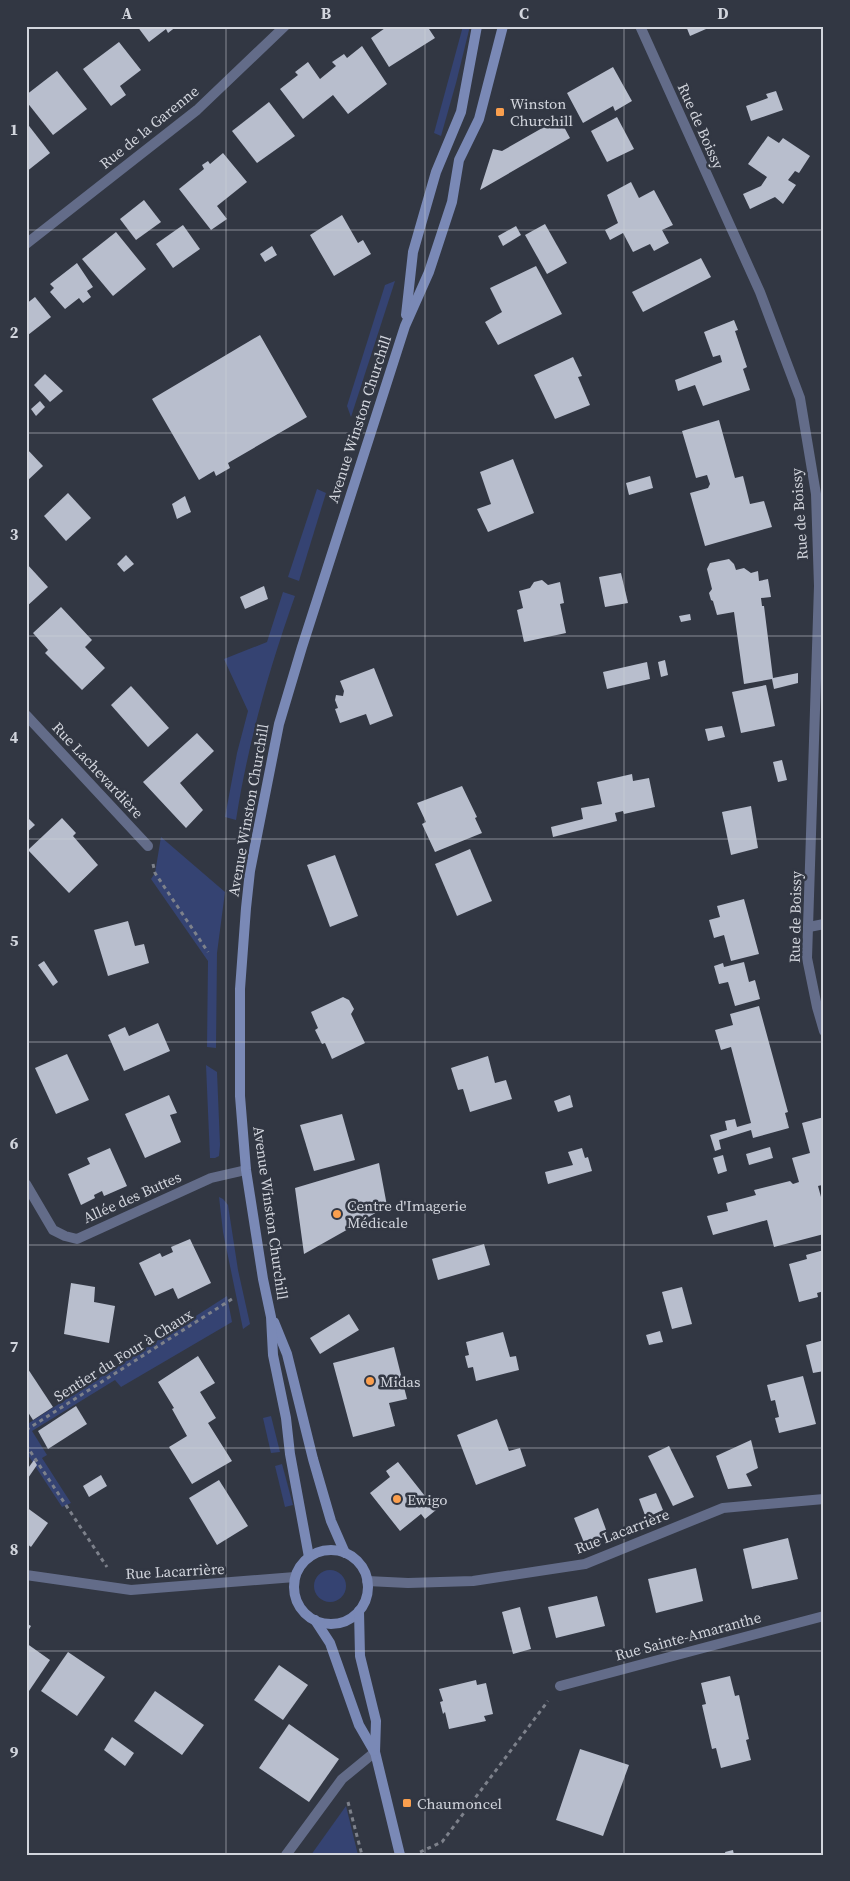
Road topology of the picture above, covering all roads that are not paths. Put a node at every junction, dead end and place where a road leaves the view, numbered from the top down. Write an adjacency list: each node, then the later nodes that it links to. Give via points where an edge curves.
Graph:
1 (285, 26): 5 (street, Rue de la Garenne, via 197,110)
2 (476, 26): 6 (street, Avenue Winston Churchill, via 461,112 436,172 413,252)
3 (503, 26): 6 (street, Avenue Winston Churchill, via 479,119 459,160 452,202 430,272)
4 (640, 26): 10 (street, Rue de Boissy, via 760,292 800,398 816,494 819,586)
5 (26, 244)
6 (405, 326): 12 (street, Avenue Winston Churchill, via 302,647 279,724 264,794 247,899 240,989 240,1096)
7 (26, 715): 8 (street, Rue Lachevardière)
8 (148, 846)
9 (824, 924): 10 (street)
10 (809, 927): 11 (street, Rue de Boissy, via 807,958)
11 (824, 1031)
12 (246, 1170): 13 (street, Allée des Buttes, via 211,1178 77,1239 53,1230); 14 (street, Avenue Winston Churchill)
13 (26, 1184)
14 (271, 1317): 16 (street, Avenue Winston Churchill, via 287,1354 324,1497); 17 (street, Avenue Winston Churchill, via 273,1356)
15 (824, 1499): 20 (street, Rue Lacarrière, via 723,1508 586,1564 473,1581 408,1584)
16 (345, 1553): 17 (street, via 320,1551); 20 (street, via 356,1559)
17 (309, 1557): 19 (street)
18 (26, 1575): 19 (street, Rue Lacarrière, via 131,1590)
19 (295, 1577): 23 (street, via 294,1590 298,1602)
20 (368, 1581): 21 (street)
21 (359, 1611): 23 (street, via 340,1622 328,1624); 25 (street, via 360,1656 376,1721)
22 (824, 1616): 24 (street, Rue Sainte-Amaranthe)
23 (315, 1620): 25 (street, via 330,1643 359,1725)
24 (560, 1686)
25 (374, 1752): 26 (street, via 342,1779); 27 (street)
26 (286, 1855)
27 (400, 1855)

